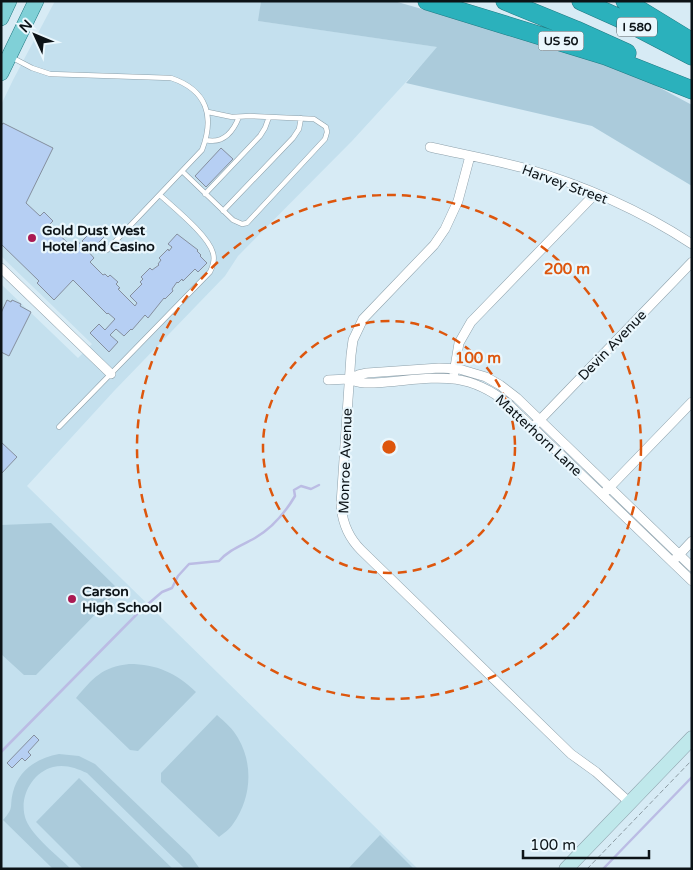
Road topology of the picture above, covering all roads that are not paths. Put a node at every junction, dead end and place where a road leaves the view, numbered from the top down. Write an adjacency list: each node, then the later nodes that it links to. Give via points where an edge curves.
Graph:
1 (36, 1): 7 (main road)
2 (427, 1): 10 (highway, US 50, via 606,56)
3 (505, 1): 10 (highway, I 580, via 606,43)
4 (581, 1): 8 (highway, I 580)
5 (625, 1): 6 (highway)
6 (692, 42)
7 (10, 56): 9 (main road); 11 (lane, via 50,74 171,78 190,87 204,102)
8 (692, 56)
9 (1, 73)
10 (692, 89)
11 (208, 112): 12 (lane); 15 (lane)
12 (239, 117): 13 (lane); 15 (lane, via 221,140)
13 (268, 117): 14 (lane); 20 (lane, via 260,136)
14 (301, 118): 22 (lane, via 293,138); 22 (lane, via 314,119 326,127 325,140 247,223 237,223)
15 (206, 140): 18 (lane, via 202,150)
16 (430, 147): 17 (street, Harvey Street)
17 (470, 156): 21 (street, Harvey Street, via 540,173); 30 (street, Monroe Avenue, via 458,201 445,229 359,326 352,347)
18 (183, 172): 19 (lane); 20 (lane)
19 (160, 194): 24 (lane); 28 (lane, via 206,239 214,263 210,272)
20 (205, 194): 22 (lane)
21 (595, 194): 23 (street, Harvey Street, via 638,212); 27 (street, via 471,322 459,343)
22 (223, 211)
23 (692, 244)
24 (107, 250)
25 (692, 262): 33 (street, Devin Avenue)
26 (1, 268): 28 (street)
27 (454, 368): 29 (street); 30 (street, Matterhorn Lane, via 362,374); 33 (street, Matterhorn Lane, via 493,380)
28 (111, 374): 34 (lane)
29 (453, 378): 30 (street, Matterhorn Lane, via 368,384); 35 (street, Matterhorn Lane, via 489,390)
30 (349, 379): 31 (street, Matterhorn Lane); 44 (street, Monroe Avenue, via 341,504 342,520 352,540 571,754)
31 (328, 380)
32 (692, 402): 36 (street)
33 (540, 421): 35 (street, Devin Avenue); 36 (street, Matterhorn Lane)
34 (59, 427)
35 (533, 428): 37 (street, Matterhorn Lane)
36 (609, 488): 37 (street); 39 (street, Matterhorn Lane)
37 (602, 495): 40 (street, Matterhorn Lane)
38 (692, 541): 39 (street)
39 (679, 554): 40 (street); 41 (street, Matterhorn Lane)
40 (672, 562): 42 (street, Matterhorn Lane)
41 (692, 567)
42 (692, 581)
43 (692, 738): 44 (street)
44 (629, 802): 45 (street)
45 (566, 869)

